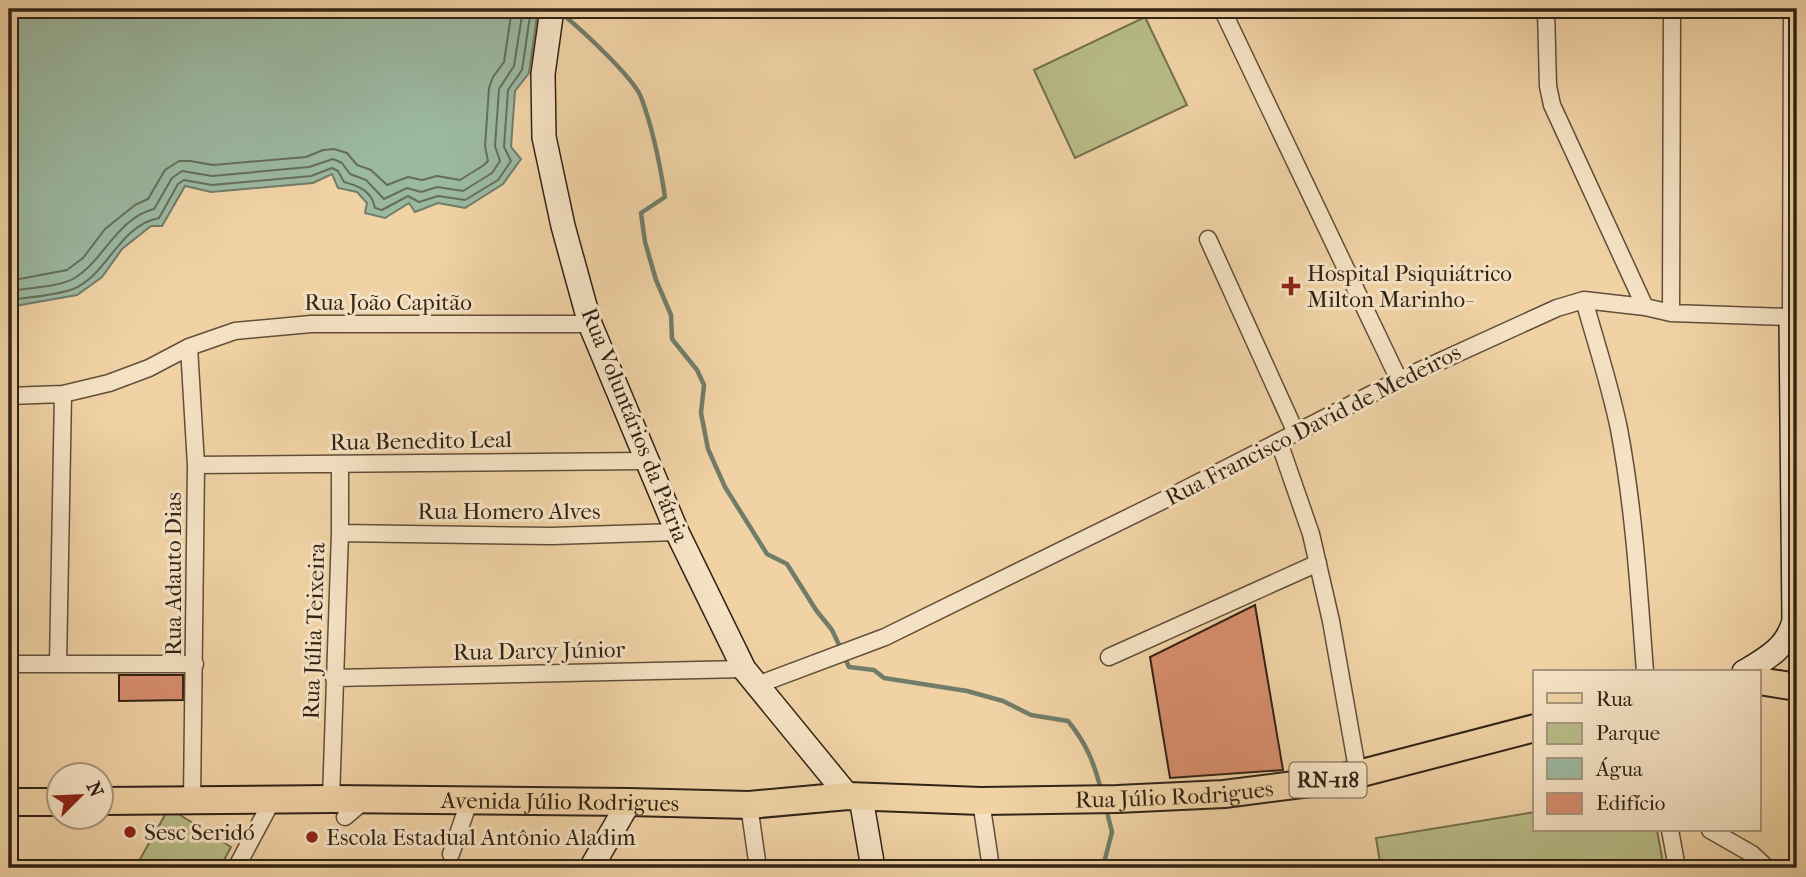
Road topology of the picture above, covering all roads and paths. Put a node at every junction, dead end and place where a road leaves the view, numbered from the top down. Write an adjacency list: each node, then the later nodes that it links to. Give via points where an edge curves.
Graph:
1 (552, 9): 12 (street, Rua Voluntários da Pátria, via 543,74 544,137)
2 (1222, 9): 14 (street)
3 (1546, 9): 9 (street, via 1552,104)
4 (1672, 9): 10 (street)
5 (1792, 9): 6 (street)
6 (1794, 184): 11 (street)
7 (1208, 239): 17 (street)
8 (1584, 300): 9 (street, Rua Francisco David de Medeiros); 14 (street, Rua Francisco David de Medeiros, via 1545,313); 29 (street, via 1615,414 1627,480)
9 (1646, 307): 10 (street, Rua Francisco David de Medeiros)
10 (1671, 313): 11 (street, Rua Francisco David de Medeiros)
11 (1794, 317): 30 (street, via 1794,621 1784,644)
12 (590, 324): 13 (street, Rua João Capitão, via 311,324 235,331); 19 (street, Rua Voluntários da Pátria)
13 (189, 347): 15 (street, Rua João Capitão, via 149,368); 20 (street, Rua Adauto Dias)
14 (1399, 380): 17 (street, Rua Francisco David de Medeiros)
15 (64, 394): 16 (street, Rua João Capitão); 27 (street)
16 (9, 396)
17 (1296, 433): 18 (street, Rua Francisco David de Medeiros)
18 (1279, 442): 24 (street); 31 (street, Rua Francisco David de Medeiros, via 905,628 832,658)
19 (645, 461): 21 (street, Rua Benedito Leal); 22 (street, Rua Voluntários da Pátria)
20 (196, 465): 21 (street, Rua Benedito Leal); 28 (street, Rua Adauto Dias)
21 (340, 465): 23 (street, Rua Júlia Teixeira)
22 (677, 532): 23 (street, Rua Homero Alves, via 552,536); 31 (street, Rua Voluntários da Pátria)
23 (340, 533): 32 (street, Rua Júlia Teixeira)
24 (1318, 563): 25 (street); 36 (street)
25 (1109, 657)
26 (9, 664): 27 (street)
27 (58, 664): 28 (street)
28 (195, 664): 39 (street, Rua Adauto Dias)
29 (1645, 670)
30 (1747, 670)
31 (751, 677): 32 (street, Rua Darcy Júnior); 37 (street, Rua Voluntários da Pátria)
32 (334, 678): 46 (street, Rua Júlia Teixeira)
33 (1760, 681): 34 (main road)
34 (1797, 687)
35 (1533, 729): 36 (main road, Rua Júlio Rodrigues / RN-118)
36 (1358, 774): 40 (main road, Rua Júlio Rodrigues / RN-118, via 1224,794)
37 (855, 797): 40 (main road, Rua Júlio Rodrigues / RN-118); 47 (main road, Avenida Júlio Rodrigues / RN-118); 54 (street)
38 (273, 799): 39 (main road, RN-118); 46 (main road, Avenida Júlio Rodrigues / RN-118); 51 (street)
39 (192, 800): 43 (main road, RN-118)
40 (981, 801): 55 (street)
41 (9, 802): 42 (main road)
42 (46, 802)
43 (116, 802)
44 (469, 802): 45 (main road, Avenida Júlio Rodrigues / RN-118); 46 (main road, Avenida Júlio Rodrigues / RN-118); 50 (street)
45 (629, 802): 47 (main road, Avenida Júlio Rodrigues / RN-118); 52 (street)
46 (347, 806)
47 (749, 806): 53 (street)
48 (1670, 832): 56 (street)
49 (1714, 832): 57 (street)
50 (451, 854)
51 (236, 868)
52 (590, 868)
53 (758, 868)
54 (873, 868)
55 (991, 868)
56 (1677, 868)
57 (1767, 868)

